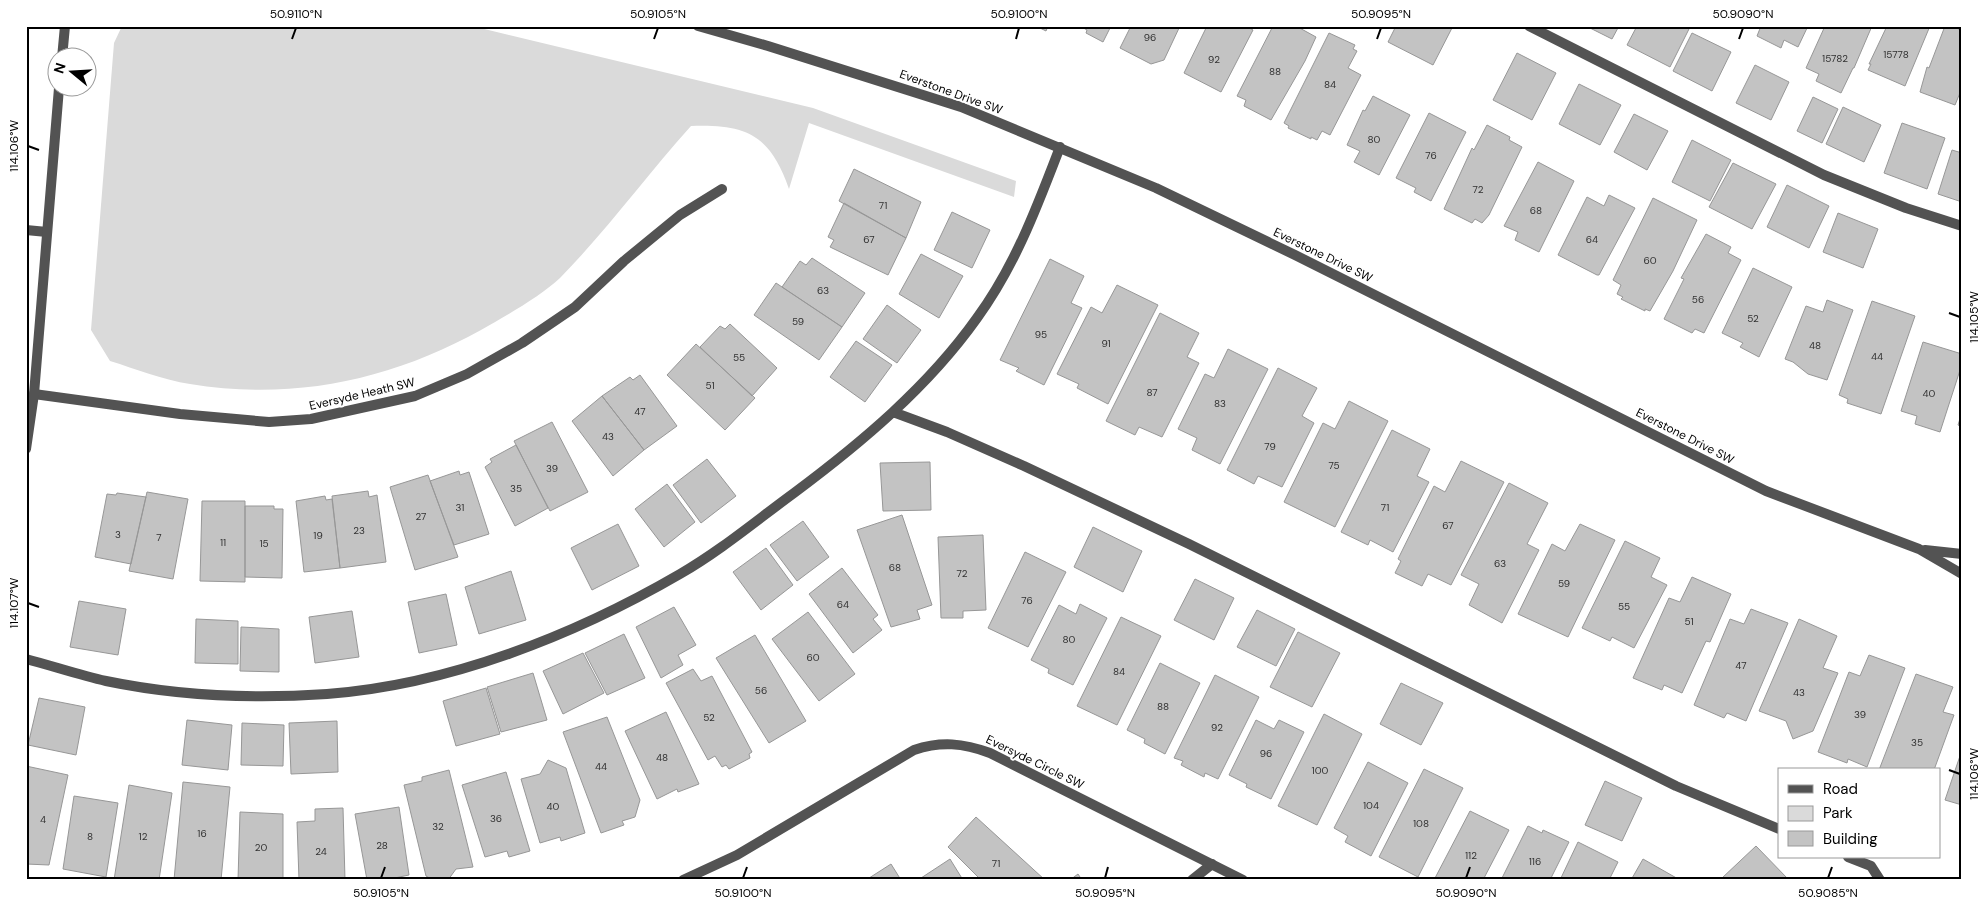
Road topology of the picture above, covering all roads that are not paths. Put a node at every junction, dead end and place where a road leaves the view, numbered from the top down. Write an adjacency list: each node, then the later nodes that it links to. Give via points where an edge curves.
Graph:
1 (65, 26): 4 (street)
2 (698, 26): 6 (street, Everstone Drive SW, via 961,107)
3 (1529, 26): 8 (street, via 1824,175 1906,208)
4 (63, 48)
5 (58, 98): 10 (street)
6 (1060, 147): 12 (street, via 1021,246 978,318 932,374); 14 (street, Everstone Drive SW, via 1295,254 1766,491)
7 (722, 189): 11 (street, Eversyde Heath SW, via 680,215 575,307 530,338 467,374 415,396 311,419 269,422 180,414)
8 (1962, 226)
9 (26, 230): 10 (street)
10 (47, 232): 11 (street)
11 (34, 394): 13 (street)
12 (893, 412): 17 (street, via 828,468 682,573 586,622 519,651 466,667 394,685 257,696 185,693 105,681); 18 (street, via 948,432 1032,470 1676,786)
13 (26, 449)
14 (1920, 549): 15 (street, Everstone Drive SW); 16 (street, Everstone Drive SW)
15 (1962, 554)
16 (1962, 574)
17 (26, 659)
18 (1778, 829)
19 (1851, 858): 24 (street, via 1871,866)
20 (1212, 864): 21 (street, Eversyde Circle SW, via 990,753 969,745 949,743 930,744 914,750 737,855); 22 (street); 23 (street, Eversyde Circle SW)
21 (683, 880)
22 (1192, 880)
23 (1243, 880)
24 (1880, 880)

